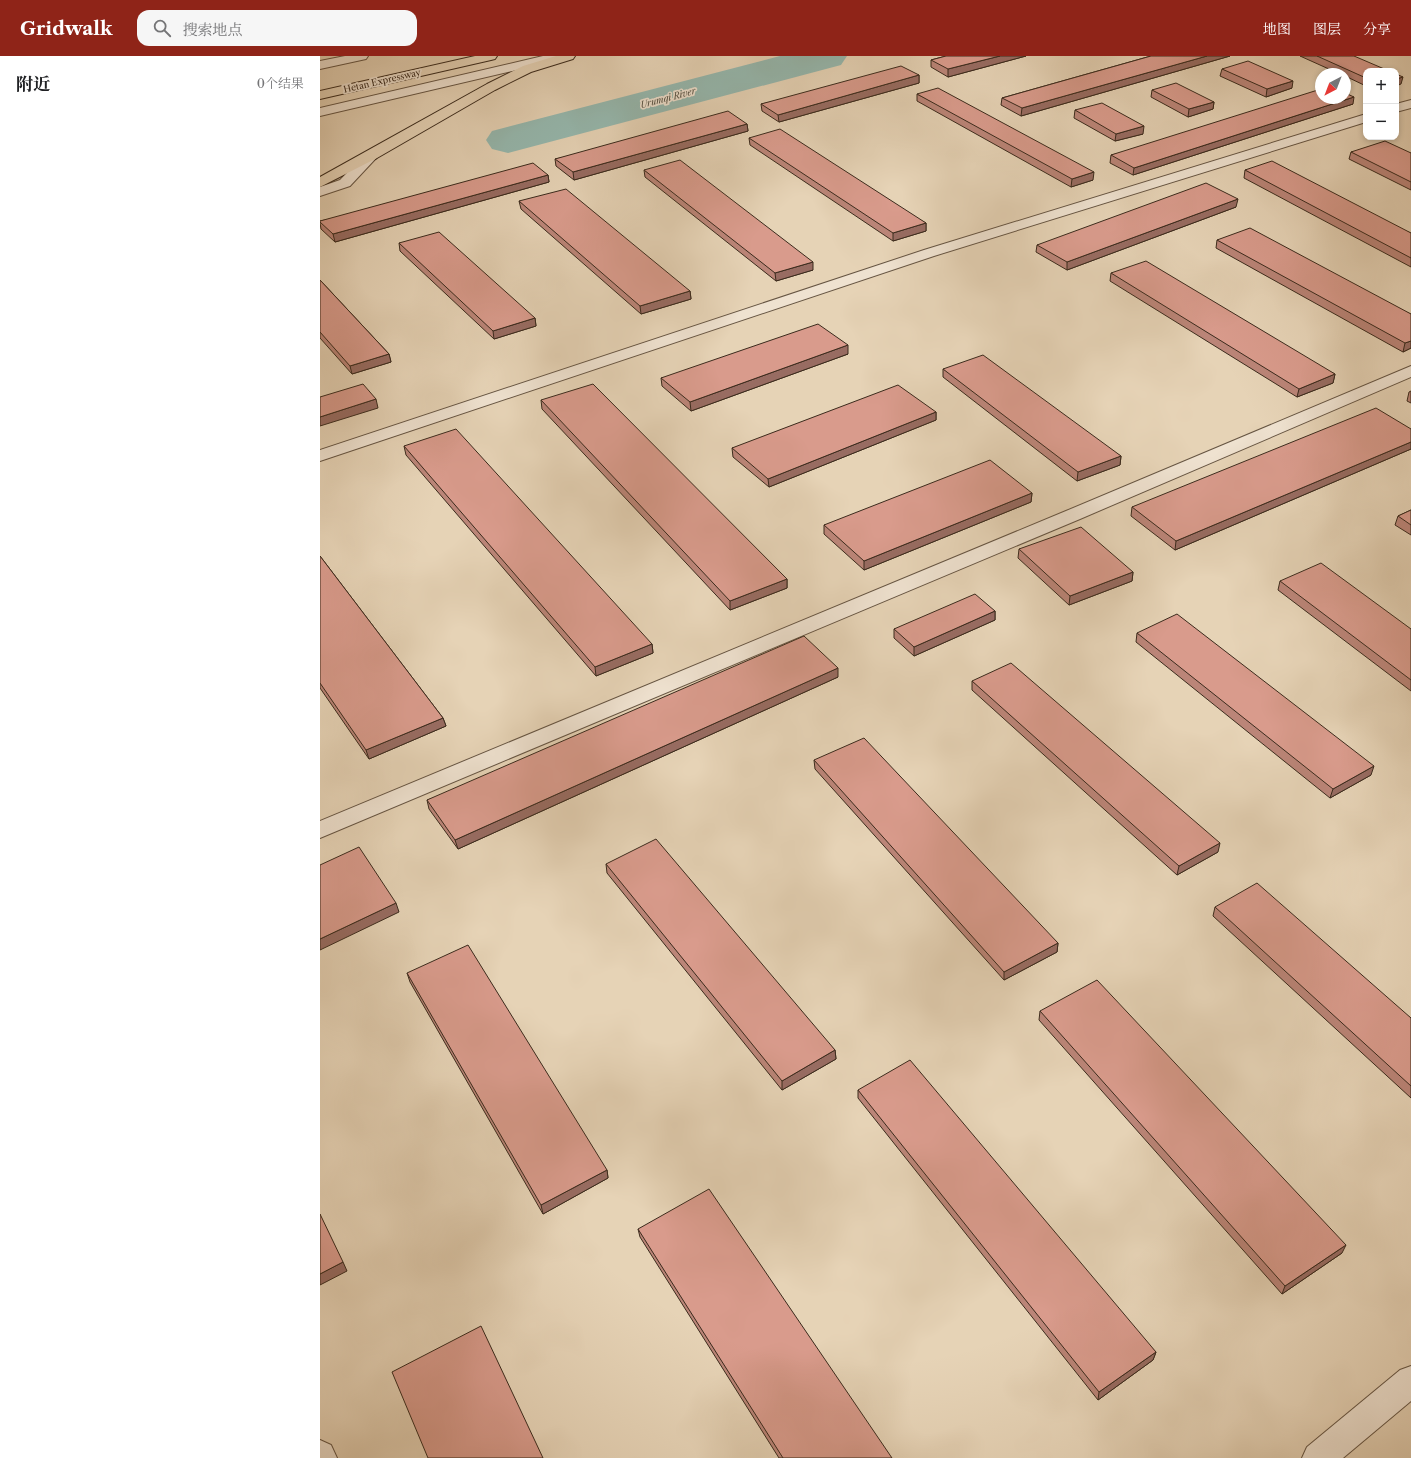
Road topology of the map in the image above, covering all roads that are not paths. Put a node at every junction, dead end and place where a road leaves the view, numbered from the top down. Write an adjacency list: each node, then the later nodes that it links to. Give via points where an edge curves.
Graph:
1 (362, 56): 6 (street)
2 (491, 56): 8 (highway, Hetan Expressway)
3 (559, 56): 11 (street)
4 (569, 56): 13 (highway, via 527,69 490,87)
5 (429, 58): 7 (highway, Hetan Expressway)
6 (320, 65)
7 (320, 83)
8 (320, 95)
9 (1411, 104): 10 (street)
10 (1399, 107)
11 (320, 112)
12 (1363, 119): 17 (street, via 929,253)
13 (372, 155): 14 (highway); 15 (street, via 345,183)
14 (320, 183)
15 (320, 192)
16 (1411, 371): 18 (street)
17 (320, 456)
18 (320, 830)
19 (1411, 1381): 20 (street)
20 (1318, 1458)

